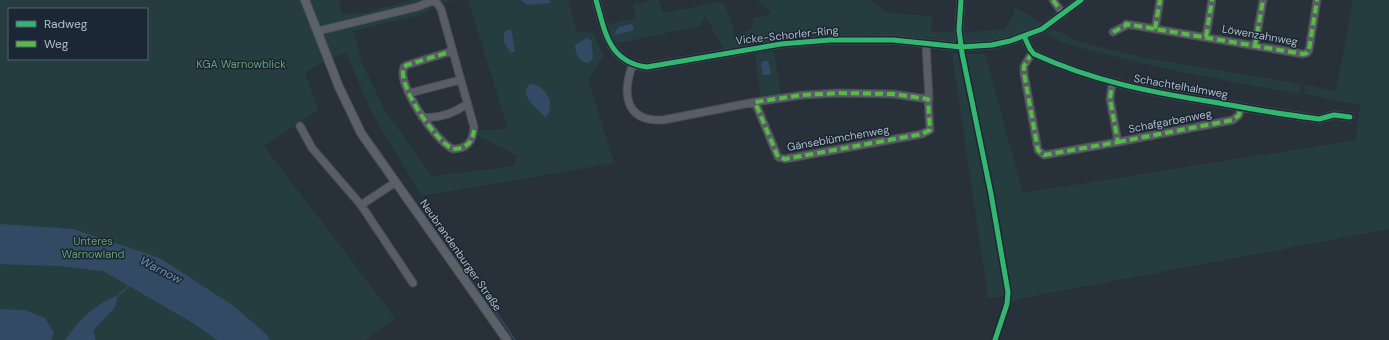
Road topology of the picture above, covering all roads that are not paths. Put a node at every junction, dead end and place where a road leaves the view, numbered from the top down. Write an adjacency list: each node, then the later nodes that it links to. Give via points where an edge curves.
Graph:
1 (305, 0): 13 (main road, Neubrandenburger Straße)
2 (435, 0): 13 (street, via 417,7); 20 (street, via 441,9)
3 (596, 0): 22 (street, Vicke-Schorler-Ring, via 610,44 619,55)
4 (960, 0): 19 (street, via 959,30)
5 (1053, 0): 11 (street)
6 (1081, 0): 11 (street, Vicke-Schorler-Ring)
7 (1160, 0): 12 (street)
8 (1212, 0): 16 (street)
9 (1263, 0): 18 (street)
10 (1317, 0): 18 (street, Löwenzahnweg, via 1307,53)
11 (1063, 14): 15 (street, Vicke-Schorler-Ring)
12 (1155, 29): 14 (street, Löwenzahnweg, via 1126,24); 16 (street, Löwenzahnweg)
13 (318, 31): 34 (main road, Neubrandenburger Straße, via 351,114)
14 (1113, 32)
15 (1024, 36): 19 (street, Vicke-Schorler-Ring, via 992,45); 21 (street)
16 (1206, 37): 18 (street, Löwenzahnweg)
17 (926, 44): 19 (street, Vicke-Schorler-Ring); 22 (street, Vicke-Schorler-Ring, via 875,39 830,40 733,51 656,66); 26 (street, Gänseblümchenweg)
18 (1255, 46)
19 (962, 47)
20 (452, 51): 23 (street); 25 (street, via 404,67 403,73)
21 (1032, 53): 24 (street, Schachtelhalmweg); 33 (street, Schafgarbenweg, via 1024,66 1024,73 1040,153 1048,156)
22 (633, 64): 27 (street, via 626,82 626,95 635,111 648,119 663,120)
23 (460, 80): 25 (street); 28 (street)
24 (1112, 84): 29 (street, Schachtelhalmweg); 33 (street, Schafgarbenweg, via 1110,99)
25 (410, 93): 30 (street)
26 (929, 99): 27 (street, via 893,94 838,93); 27 (street, Gänseblümchenweg, via 931,126 927,132 785,159 775,154)
27 (756, 102)
28 (467, 104): 30 (street, via 459,111 431,118); 30 (street, via 474,134 468,144 459,149 453,149 442,142)
29 (1241, 107): 31 (street, Schachtelhalmweg, via 1319,119 1334,115); 33 (street, Schafgarbenweg, via 1240,115 1233,120)
30 (422, 117)
31 (1350, 117)
32 (300, 126): 35 (street, via 312,148)
33 (1118, 142)
34 (396, 182): 35 (street); 37 (main road, Neubrandenburger Straße)
35 (361, 204): 36 (street)
36 (413, 283)
37 (507, 340)

